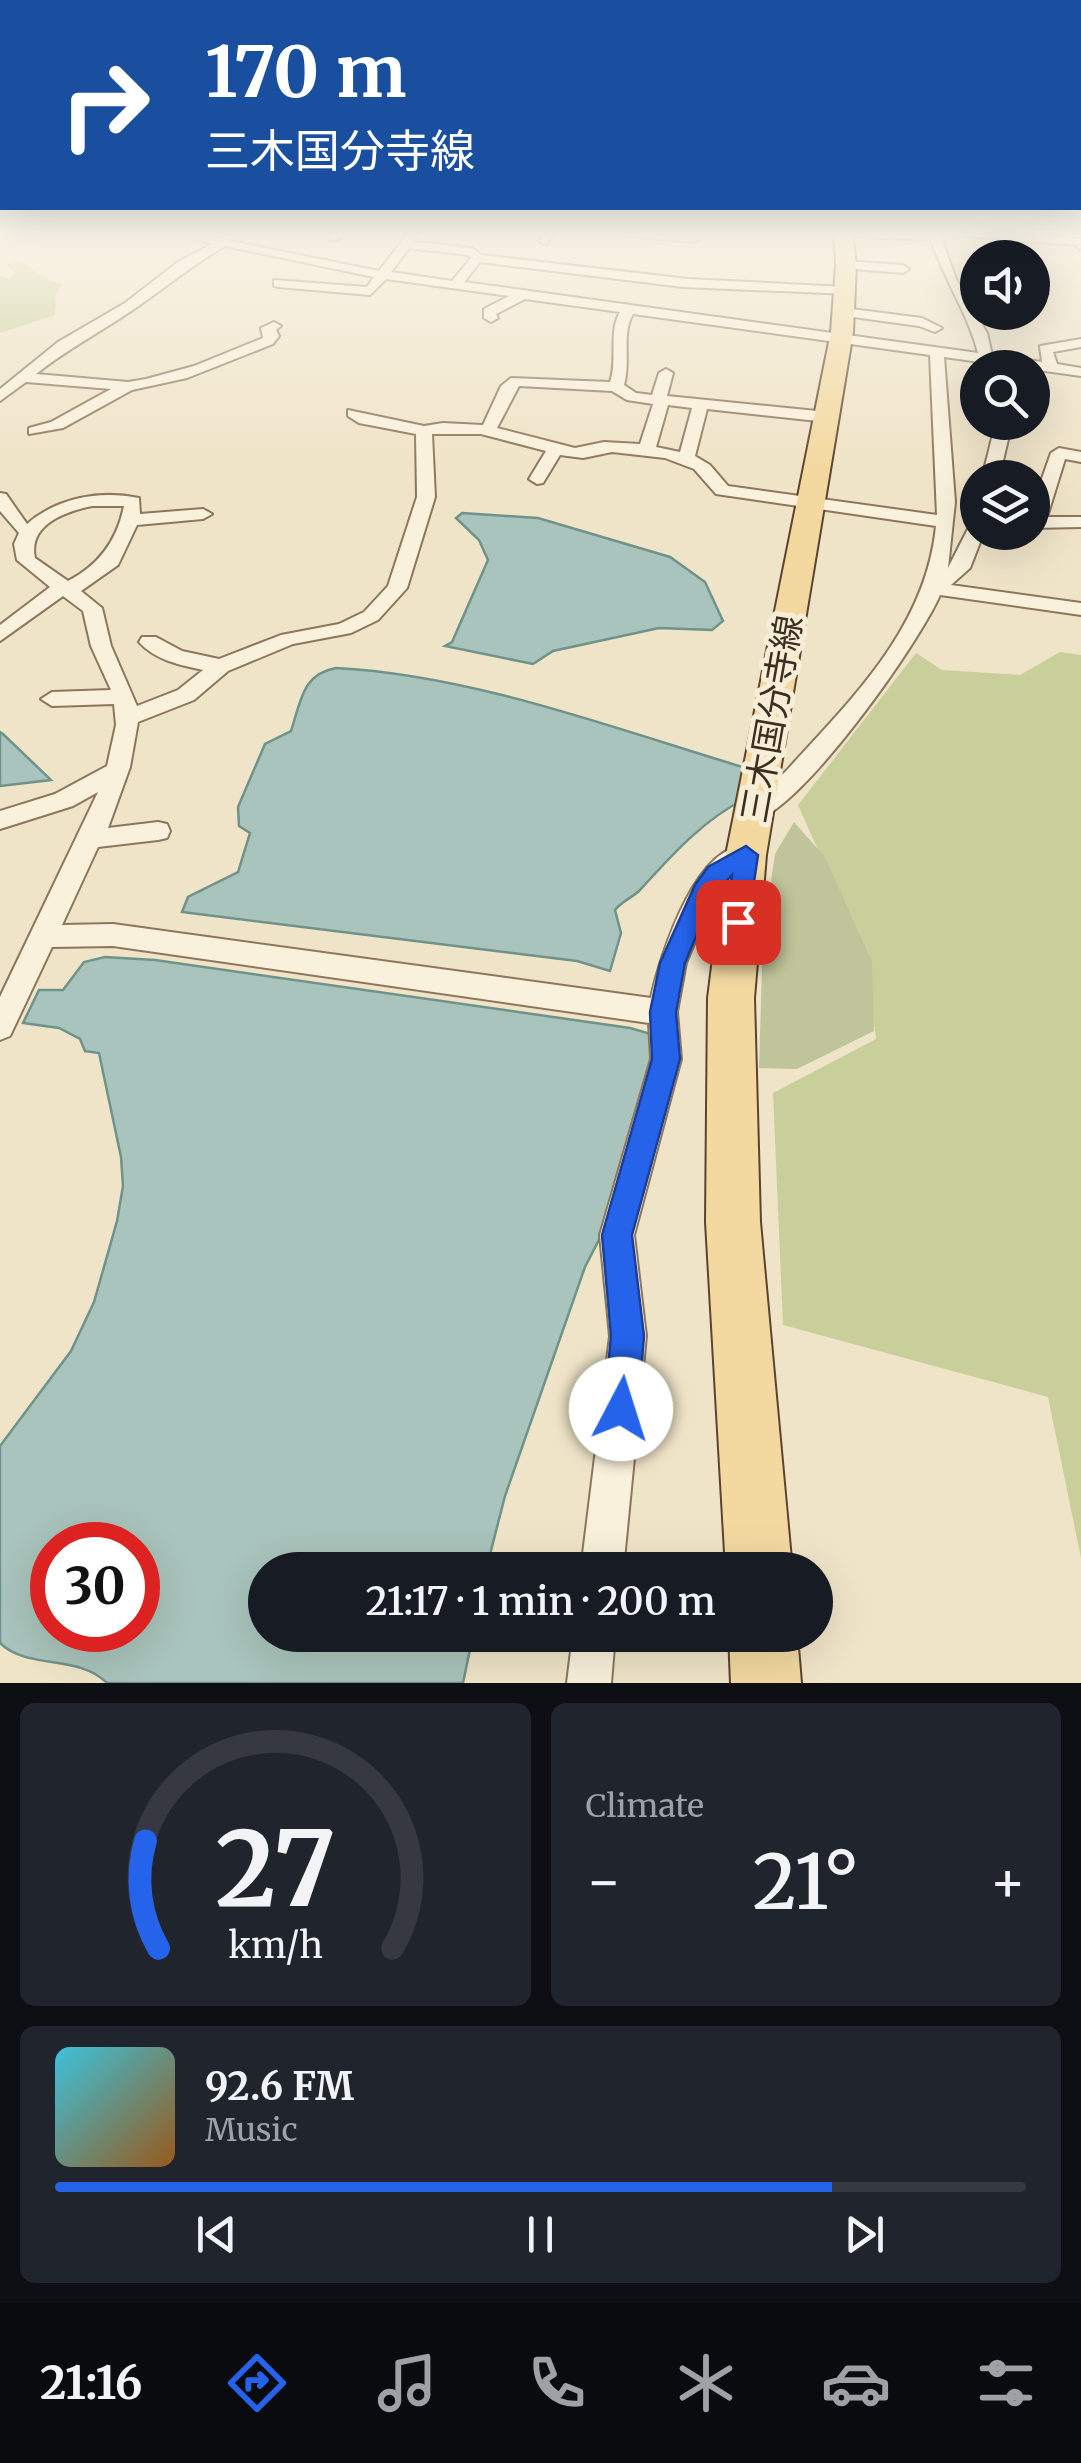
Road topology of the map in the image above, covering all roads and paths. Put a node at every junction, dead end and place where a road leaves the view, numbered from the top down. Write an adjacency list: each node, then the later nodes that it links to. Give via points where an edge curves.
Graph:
1 (630, 309): 21 (street, via 619,337)
2 (124, 310): 18 (street, via 63,345)
3 (494, 310): 8 (street)
4 (841, 310): 27 (main road, 三木国分寺線)
5 (892, 310): 13 (street)
6 (905, 310): 10 (street)
7 (967, 310): 12 (street)
8 (491, 318)
9 (274, 326): 20 (street, via 268,341 154,384)
10 (935, 328)
11 (1081, 343): 15 (street, via 1045,349)
12 (984, 350)
13 (938, 353): 14 (street); 41 (street)
14 (960, 358)
15 (1051, 367): 16 (street)
16 (1080, 372)
17 (666, 373): 23 (street)
18 (25, 378): 20 (street); 22 (street)
19 (743, 385): 25 (street)
20 (128, 386): 30 (street)
21 (616, 387): 23 (street, via 632,398); 29 (street, via 516,381)
22 (0, 396)
23 (660, 400): 24 (street); 32 (street)
24 (700, 400): 25 (street); 34 (street)
25 (739, 408): 27 (street)
26 (354, 413): 28 (street)
27 (827, 417): 38 (main road, 三木国分寺線)
28 (424, 430): 29 (street); 51 (street, via 426,497 389,600 344,629 288,639)
29 (488, 430): 31 (street)
30 (35, 431)
31 (555, 449): 32 (street); 36 (street)
32 (646, 452): 34 (street)
33 (1081, 457): 35 (street, via 1059,453)
34 (686, 459): 38 (street, via 722,490)
35 (1050, 478)
36 (537, 479)
37 (0, 498): 43 (street)
38 (812, 503): 41 (street); 55 (main road, 三木国分寺線)
39 (203, 514): 40 (street)
40 (130, 520): 43 (street, via 133,502 104,496 46,514); 46 (street, via 111,560)
41 (945, 522): 47 (street)
42 (1072, 523): 44 (street)
43 (28, 531): 46 (street, via 26,560)
44 (1081, 546)
45 (968, 550): 47 (street, via 961,568)
46 (66, 588): 49 (street); 53 (street, via 98,618 100,644)
47 (934, 588): 48 (street); 55 (street, via 924,613 866,692 774,800)
48 (1081, 609)
49 (0, 634)
50 (149, 642): 51 (street, via 196,664)
51 (221, 666): 53 (street, via 186,695)
52 (52, 699): 53 (street)
53 (126, 708): 54 (street)
54 (117, 770): 56 (street, via 64,800); 58 (street)
55 (756, 811): 59 (main road, 三木国分寺線)
56 (0, 820)
57 (158, 831): 58 (street)
58 (90, 838): 60 (street)
59 (746, 855): 61 (street, via 716,873 703,892 672,963); 64 (main road, 三木国分寺線, via 730,1088)
60 (45, 936): 61 (street, via 114,935); 62 (street)
61 (663, 1012): 63 (street, via 666,1059 617,1235 628,1336)
62 (0, 1027)
63 (604, 1552)
64 (757, 1552)
65 (592, 1652): 67 (street)
66 (764, 1652): 68 (main road)
67 (589, 1683)
68 (766, 1683)

